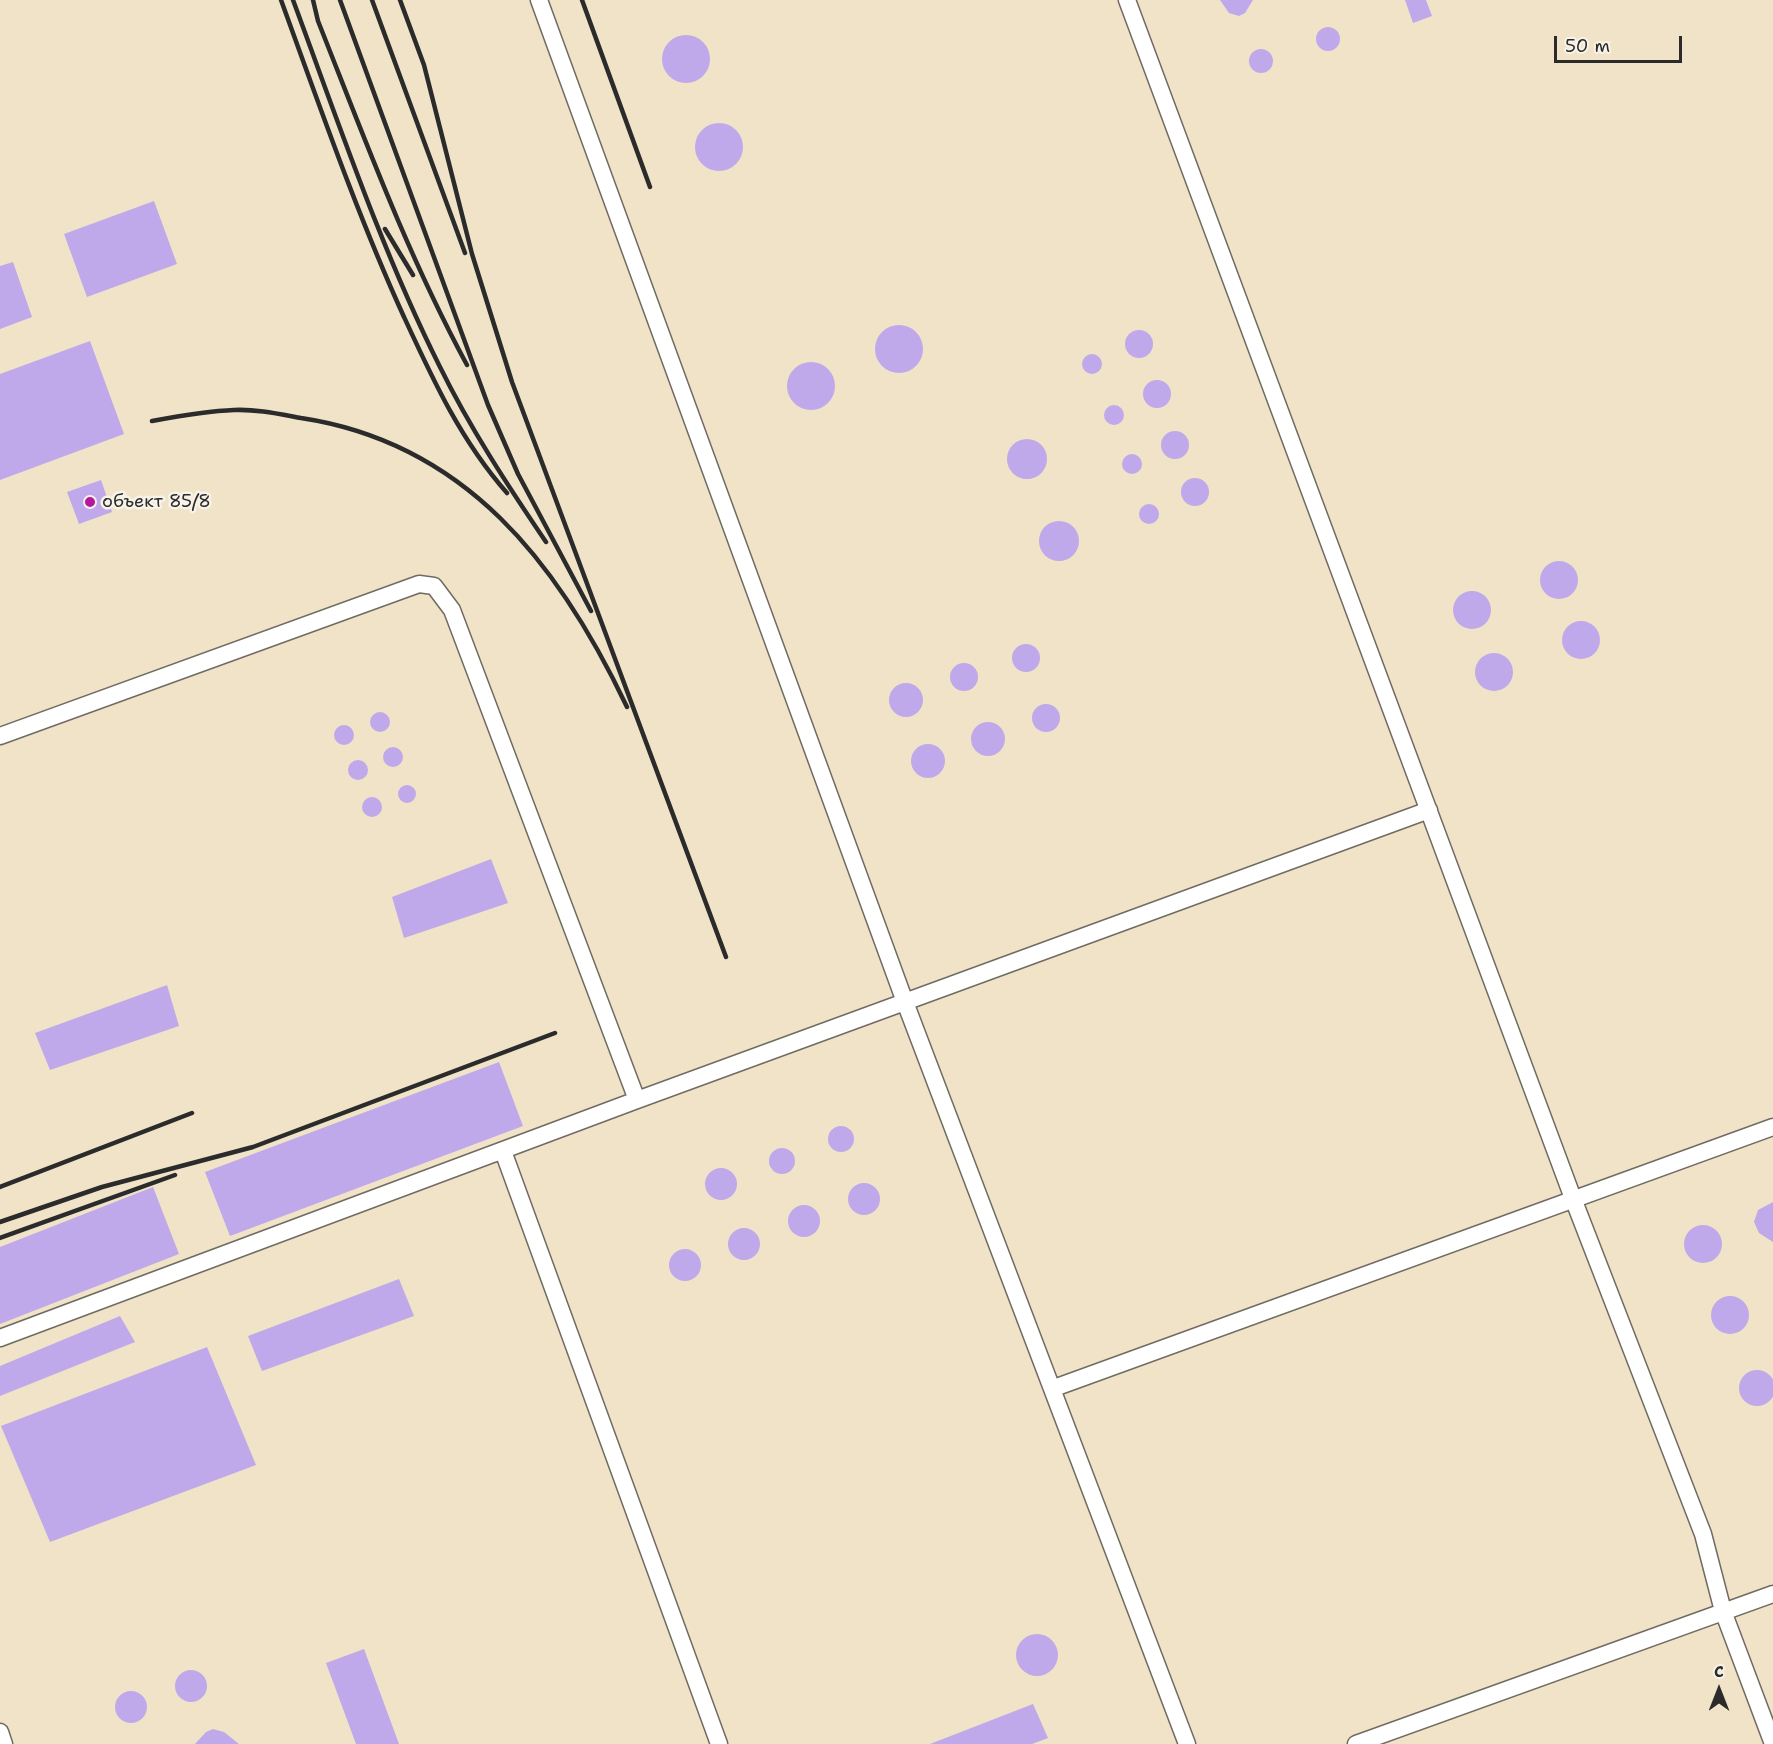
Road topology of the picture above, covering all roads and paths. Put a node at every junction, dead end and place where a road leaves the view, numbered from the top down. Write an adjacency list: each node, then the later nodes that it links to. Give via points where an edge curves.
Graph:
1 (539, 0): 5 (lane)
2 (1127, 0): 4 (lane)
3 (0, 735): 6 (lane, via 419,584 434,586 452,610)
4 (1429, 810): 5 (lane); 9 (lane)
5 (904, 1002): 6 (lane); 11 (lane)
6 (638, 1100): 8 (lane)
7 (1773, 1127): 9 (lane)
8 (503, 1151): 10 (lane); 16 (lane)
9 (1574, 1201): 11 (lane); 13 (lane, via 1703,1534)
10 (0, 1338)
11 (1054, 1389): 17 (lane)
12 (1773, 1594): 13 (lane)
13 (1724, 1611): 18 (lane); 19 (lane)
14 (0, 1732): 15 (lane)
15 (4, 1744)
16 (719, 1744)
17 (1187, 1744)
18 (1356, 1744)
19 (1773, 1744)

